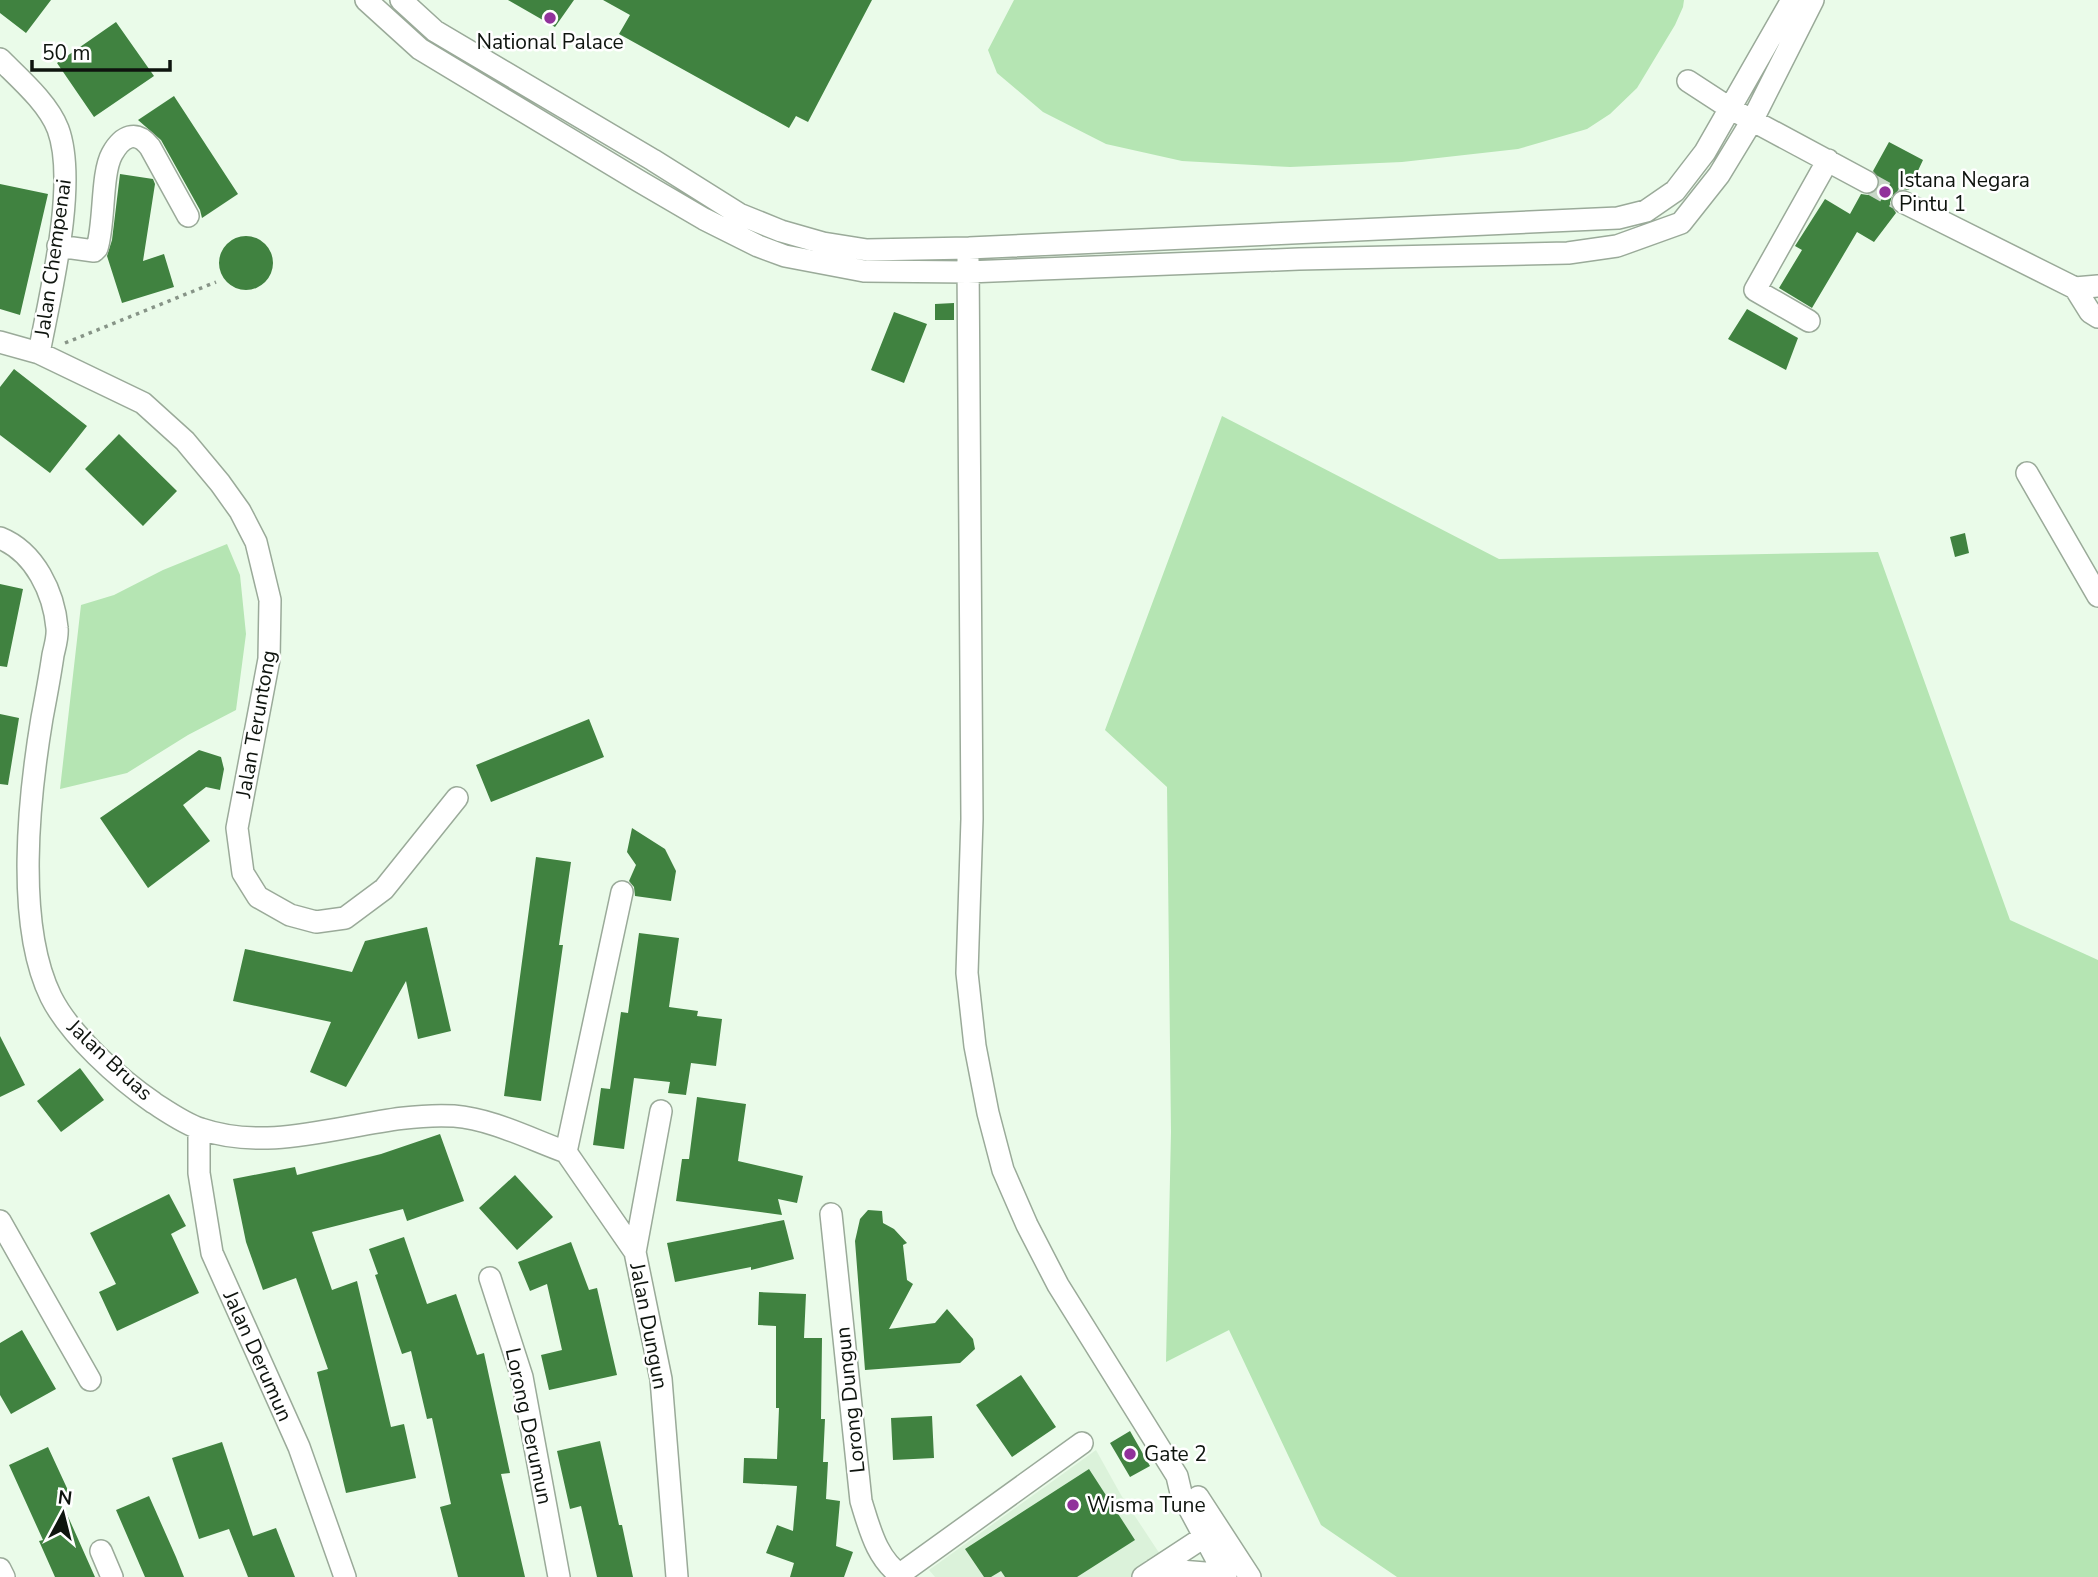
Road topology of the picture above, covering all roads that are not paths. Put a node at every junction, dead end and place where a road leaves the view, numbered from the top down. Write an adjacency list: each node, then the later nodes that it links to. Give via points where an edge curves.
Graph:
1 (366, 0): 15 (street, via 420,48 661,194 758,246 785,256 864,271)
2 (401, 0): 14 (street, via 435,31 739,214 791,234 867,250)
3 (1792, 0): 7 (street)
4 (1813, 0): 8 (street)
5 (0, 59): 13 (street, Jalan Chempenai, via 35,93 58,128 66,171)
6 (1688, 81): 7 (street)
7 (1731, 109): 8 (street); 14 (street, via 1675,191 1646,211 1618,218)
8 (1753, 119): 9 (street); 15 (street, via 1719,175 1681,223 1592,251)
9 (1828, 160): 10 (street); 19 (street, via 1755,290)
10 (1867, 182)
11 (1903, 202): 17 (street)
12 (188, 216): 13 (street, via 150,147 135,135 112,154 97,248)
13 (58, 246): 21 (street, Jalan Chempenai)
14 (969, 248): 15 (street)
15 (968, 272): 36 (street, via 972,819 967,973 975,1046 1003,1170 1027,1225 1058,1285 1173,1470 1192,1488)
16 (2098, 286): 17 (street)
17 (2075, 288): 18 (street)
18 (2098, 317)
19 (1809, 321)
20 (0, 342): 21 (street, Jalan Teruntong)
21 (39, 353): 25 (street, Jalan Teruntong, via 143,404 185,441 220,483 256,542 270,600 269,659 237,828 243,873 258,897 290,915 316,922 345,918 384,889)
22 (2027, 473): 24 (street)
23 (0, 538): 28 (street, Jalan Bruas, via 33,564 49,590 57,630 37,747 29,871 32,924 51,996 72,1030 111,1067 154,1103)
24 (2098, 596)
25 (457, 798)
26 (622, 892): 29 (street)
27 (661, 1111): 32 (street)
28 (199, 1129): 29 (street, Jalan Bruas, via 233,1137 268,1138 455,1116 483,1121); 43 (street, Jalan Derumun, via 199,1173 212,1253 299,1447)
29 (566, 1152): 32 (street, Jalan Dungun)
30 (831, 1214): 40 (street, Lorong Dungun, via 861,1501 881,1556)
31 (0, 1222): 34 (street)
32 (635, 1252): 45 (street, Jalan Dungun, via 661,1379)
33 (491, 1278): 44 (street, Lorong Derumun, via 522,1377)
34 (90, 1380)
35 (1083, 1443): 40 (street)
36 (1211, 1534): 39 (street); 47 (street); 48 (street)
37 (101, 1551): 42 (street)
38 (0, 1569): 41 (street)
39 (1149, 1573): 46 (street, via 1205,1573)
40 (899, 1576)
41 (4, 1577)
42 (112, 1577)
43 (345, 1577)
44 (559, 1577)
45 (677, 1577)
46 (1211, 1577)
47 (1226, 1577)
48 (1250, 1577)

